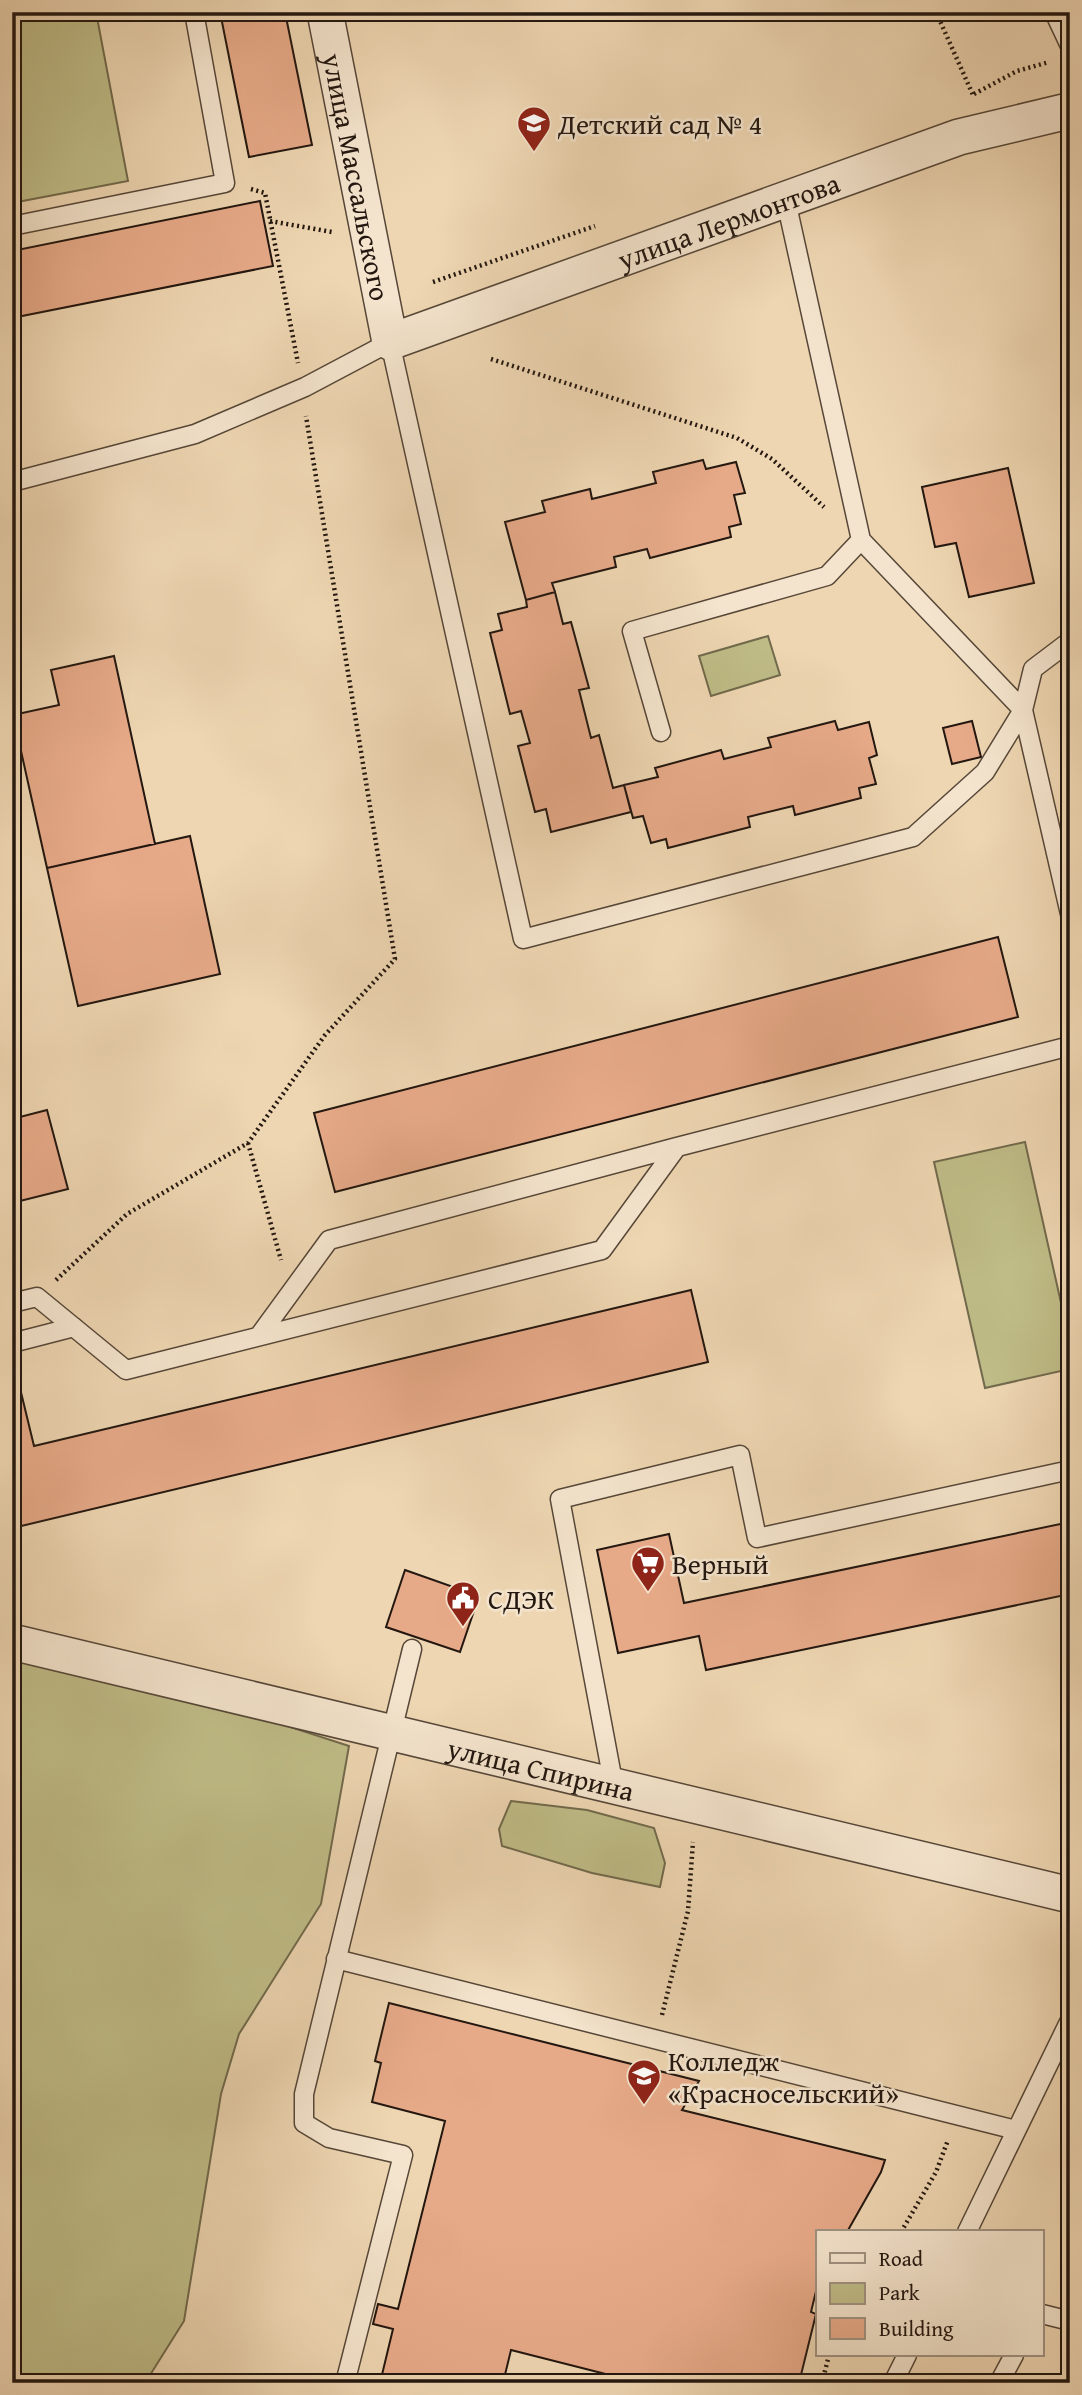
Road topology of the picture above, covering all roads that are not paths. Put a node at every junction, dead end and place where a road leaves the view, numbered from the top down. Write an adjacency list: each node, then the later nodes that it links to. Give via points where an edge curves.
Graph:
1 (194, 12): 7 (lane, via 225,183)
2 (325, 12): 8 (street, улица Массальского)
3 (1054, 12): 4 (lane)
4 (1070, 46)
5 (1069, 110): 6 (street, улица Лермонтова, via 959,137)
6 (786, 201): 8 (street, улица Лермонтова); 10 (lane)
7 (12, 226)
8 (390, 342): 9 (lane, via 304,387 195,434); 12 (lane, via 523,939 913,837 985,772)
9 (12, 482)
10 (861, 540): 12 (lane); 13 (lane, via 827,576 632,631)
11 (1070, 641): 12 (lane, via 1033,669)
12 (1023, 710): 14 (lane)
13 (661, 732)
14 (1070, 914)
15 (1070, 1046): 16 (lane)
16 (677, 1147): 19 (lane, via 329,1240); 19 (lane, via 602,1250)
17 (12, 1303): 18 (lane, via 37,1297)
18 (74, 1327): 19 (lane, via 126,1370); 20 (lane)
19 (259, 1336)
20 (12, 1343)
21 (1070, 1470): 25 (lane, via 757,1538 740,1455 560,1499)
22 (12, 1642): 24 (street, улица Спирина)
23 (412, 1649): 24 (lane)
24 (392, 1731): 25 (street, улица Спирина); 27 (lane)
25 (614, 1787): 26 (street, улица Спирина)
26 (1070, 1895)
27 (336, 1959): 29 (lane); 35 (lane, via 303,2094 304,2123 329,2138 403,2155)
28 (1070, 2020): 29 (lane)
29 (1016, 2130): 30 (lane)
30 (968, 2230)
31 (1044, 2314): 32 (lane)
32 (1070, 2321)
33 (906, 2356): 36 (lane)
34 (1013, 2356): 37 (lane)
35 (345, 2383)
36 (893, 2383)
37 (999, 2383)

